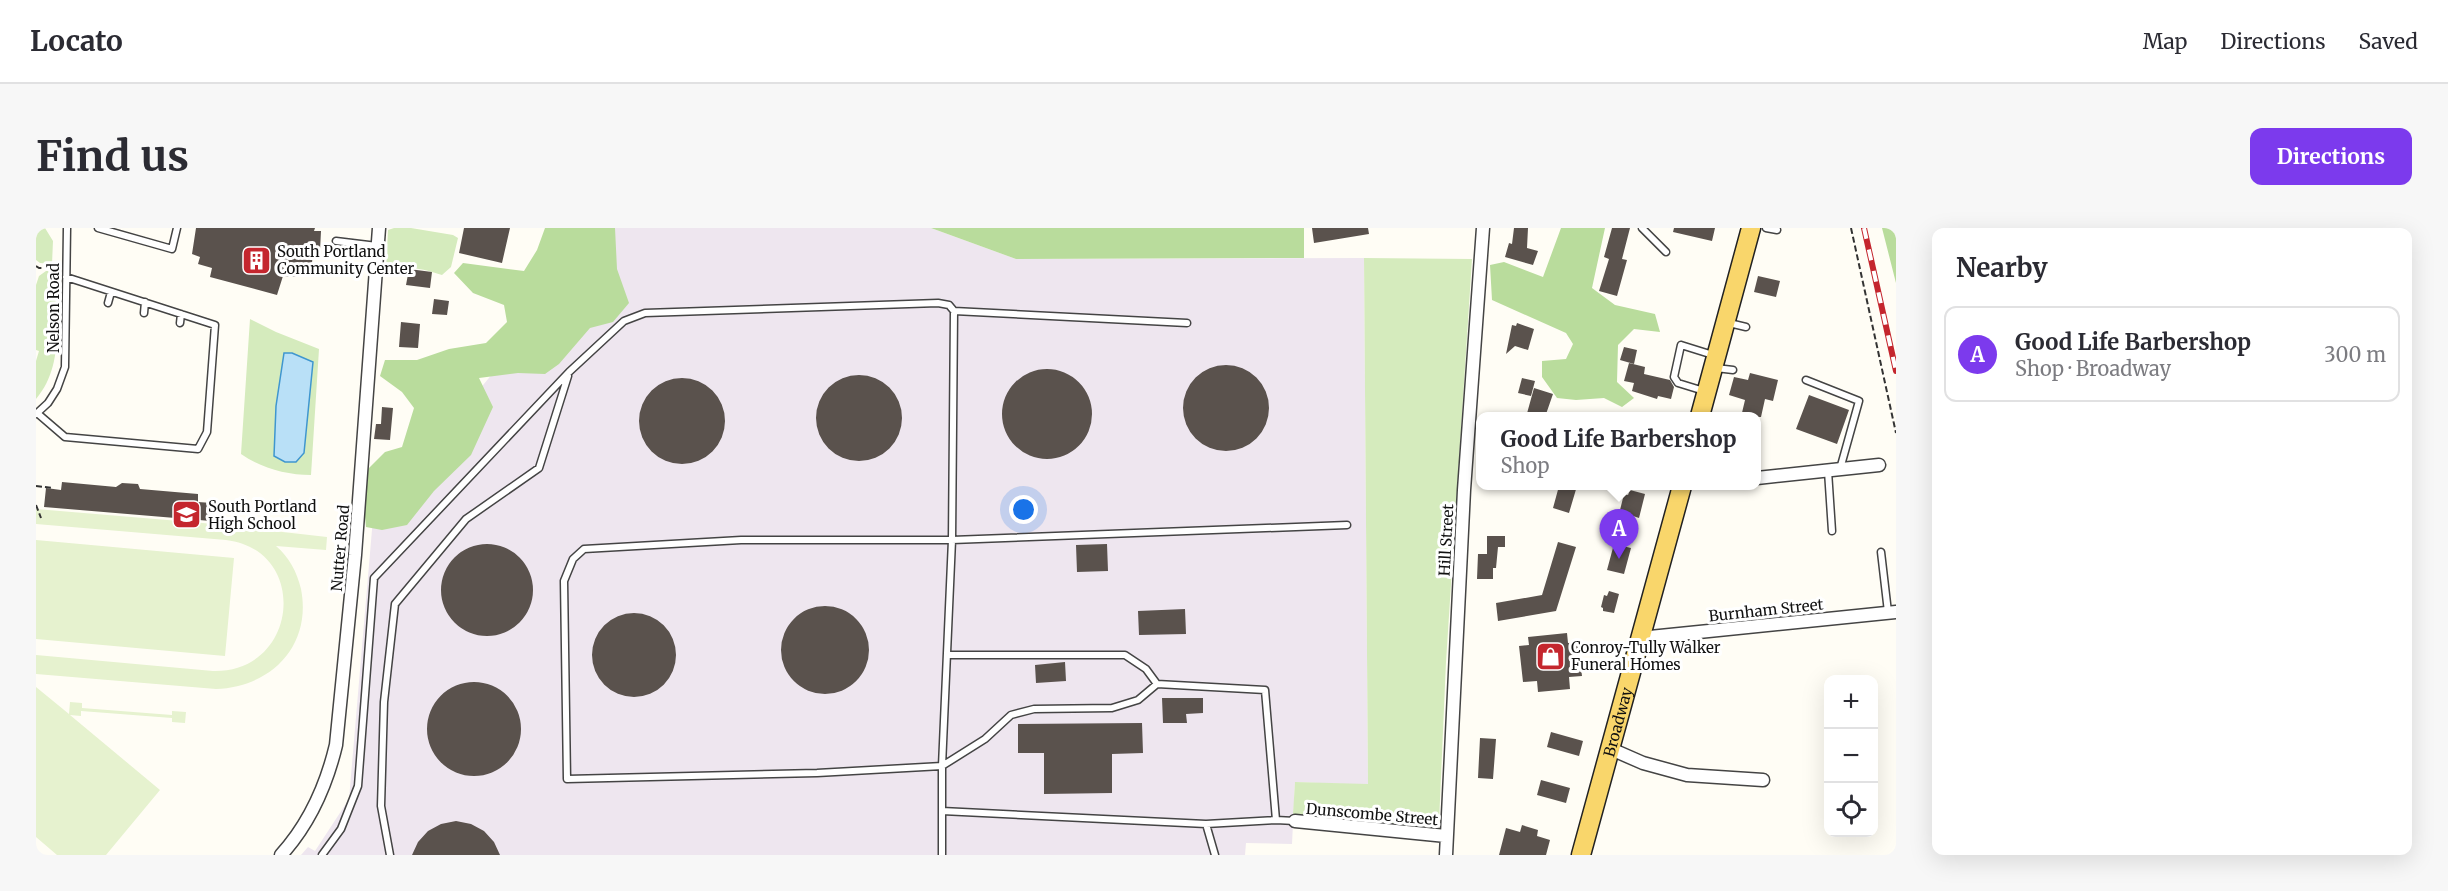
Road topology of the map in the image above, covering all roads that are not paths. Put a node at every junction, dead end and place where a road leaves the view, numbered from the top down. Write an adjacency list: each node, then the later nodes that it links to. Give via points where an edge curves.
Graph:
1 (67, 228): 13 (lane, Nelson Road)
2 (98, 228): 3 (lane, via 172,249)
3 (177, 228)
4 (379, 228): 11 (street, Nutter Road)
5 (1483, 228): 31 (street, Hill Street)
6 (1642, 228): 12 (lane)
7 (1751, 228): 20 (main road)
8 (1766, 228): 9 (lane)
9 (1778, 230)
10 (336, 241): 11 (lane)
11 (378, 246): 53 (street, Nutter Road, via 338,737 316,805)
12 (1666, 252)
13 (66, 278): 14 (lane); 30 (lane, Nelson Road, via 65,367 57,389)
14 (111, 292): 15 (lane); 16 (lane)
15 (145, 302): 18 (lane); 19 (lane)
16 (108, 303)
17 (954, 311): 22 (lane); 26 (lane, via 949,305 938,303 645,313 624,321); 39 (lane)
18 (144, 313)
19 (181, 314): 21 (lane); 30 (lane, via 215,326 216,331 207,432 198,449 65,437)
20 (1725, 322): 23 (lane); 24 (main road)
21 (180, 323)
22 (1187, 323)
23 (1746, 327)
24 (1715, 362): 25 (lane); 28 (main road); 28 (lane, via 1682,345 1674,377 1678,383)
25 (1733, 370)
26 (569, 372): 54 (lane, via 374,578 358,786 341,829); 55 (lane, via 539,468 466,519 395,604 384,702 381,806)
27 (1806, 380): 34 (lane, via 1859,401)
28 (1707, 392): 29 (main road)
29 (1701, 412)
30 (37, 414)
31 (1468, 431): 32 (street); 52 (street, Hill Street)
32 (1476, 433)
33 (1879, 465): 34 (street)
34 (1834, 470): 35 (street); 38 (lane)
35 (1761, 478)
36 (1680, 490): 42 (main road, Broadway)
37 (1347, 525): 39 (lane)
38 (1832, 531)
39 (952, 540): 43 (lane); 46 (lane, via 741,540 584,549 573,559 564,581 567,779)
40 (1881, 552): 41 (lane)
41 (1892, 612): 42 (street, Burnham Street)
42 (1640, 638): 45 (main road, Broadway)
43 (948, 655): 44 (lane, via 1125,655 1146,669); 46 (lane)
44 (1156, 684): 46 (lane, via 1138,700 1112,708 1034,709 1011,715 985,739); 49 (lane, via 1265,690)
45 (1611, 749): 47 (street, via 1687,775); 59 (main road, Broadway)
46 (942, 766): 48 (lane)
47 (1763, 780)
48 (942, 811): 51 (lane); 56 (lane)
49 (1276, 820): 50 (lane); 51 (lane)
50 (1295, 821): 52 (street, Dunscombe Street)
51 (1206, 824): 57 (lane)
52 (1446, 836): 58 (street, Hill Street)
53 (281, 855)
54 (322, 855)
55 (390, 855)
56 (942, 855)
57 (1215, 855)
58 (1446, 855)
59 (1581, 855)

